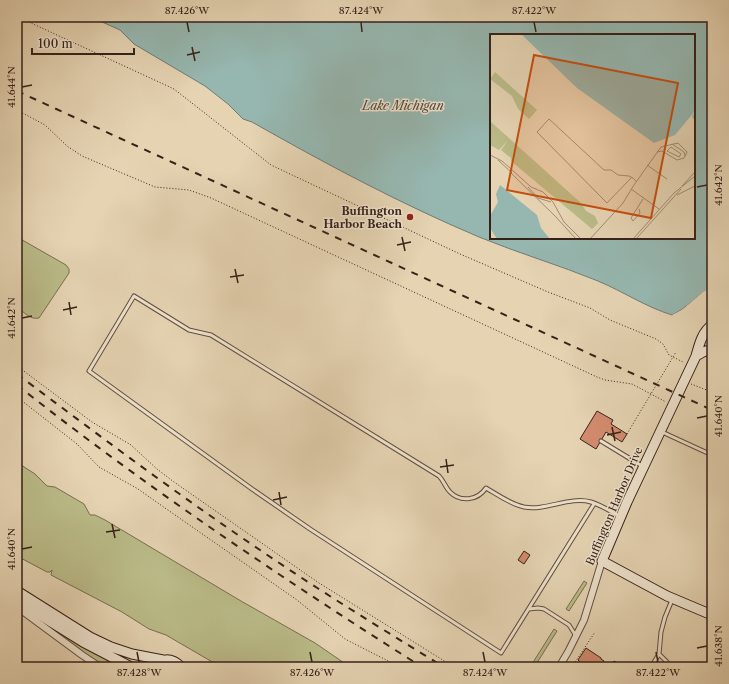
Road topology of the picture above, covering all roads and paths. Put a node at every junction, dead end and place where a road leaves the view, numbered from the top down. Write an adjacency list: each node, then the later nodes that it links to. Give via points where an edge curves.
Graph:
1 (18, 17): 8 (path, via 174,89 271,165 460,254 590,308 610,320 656,339 669,355)
2 (17, 110): 12 (path, via 45,125 67,146 88,159 155,187 189,190 211,198 597,377 638,386)
3 (712, 325): 6 (street, Buffington Harbor Drive, via 705,333)
4 (712, 349): 6 (street)
5 (676, 352): 14 (path, bridge)
6 (696, 356): 8 (street, Buffington Harbor Drive)
7 (17, 366): 36 (path, via 92,422 131,445 157,470 294,565)
8 (692, 366): 9 (street, Buffington Harbor Drive)
9 (684, 382): 10 (path); 12 (street, Buffington Harbor Drive)
10 (712, 392)
11 (17, 397): 35 (path, via 78,444 105,472 138,489 297,600 345,639)
12 (673, 406): 13 (street, Buffington Harbor Drive)
13 (660, 431): 16 (lane); 17 (street, Buffington Harbor Drive)
14 (627, 434)
15 (601, 441): 17 (lane)
16 (712, 455)
17 (643, 467): 19 (street, Buffington Harbor Drive)
18 (594, 504): 19 (lane); 25 (lane); 25 (lane, via 575,501 544,507 525,507 509,502 486,488 480,495 461,499 447,489 438,476 372,434 211,335 190,330 134,296 88,371 310,529 501,653)
19 (620, 517): 20 (street, Buffington Harbor Drive)
20 (602, 561): 22 (street); 28 (street, Buffington Harbor Drive, via 584,620)
21 (17, 591): 30 (street, via 101,642 126,653)
22 (672, 599): 26 (street); 29 (lane, via 661,632)
23 (17, 601): 32 (street, via 83,642)
24 (17, 607): 31 (street)
25 (527, 610): 28 (lane, via 544,609 569,625)
26 (712, 615)
27 (595, 632): 38 (path)
28 (576, 637): 37 (street, Buffington Harbor Drive)
29 (659, 654): 39 (lane); 40 (lane)
30 (162, 660): 33 (street); 34 (street, via 169,660)
31 (100, 667)
32 (131, 667)
33 (151, 667)
34 (181, 667)
35 (400, 667)
36 (454, 667)
37 (559, 667)
38 (572, 667)
39 (651, 667)
40 (670, 667)

